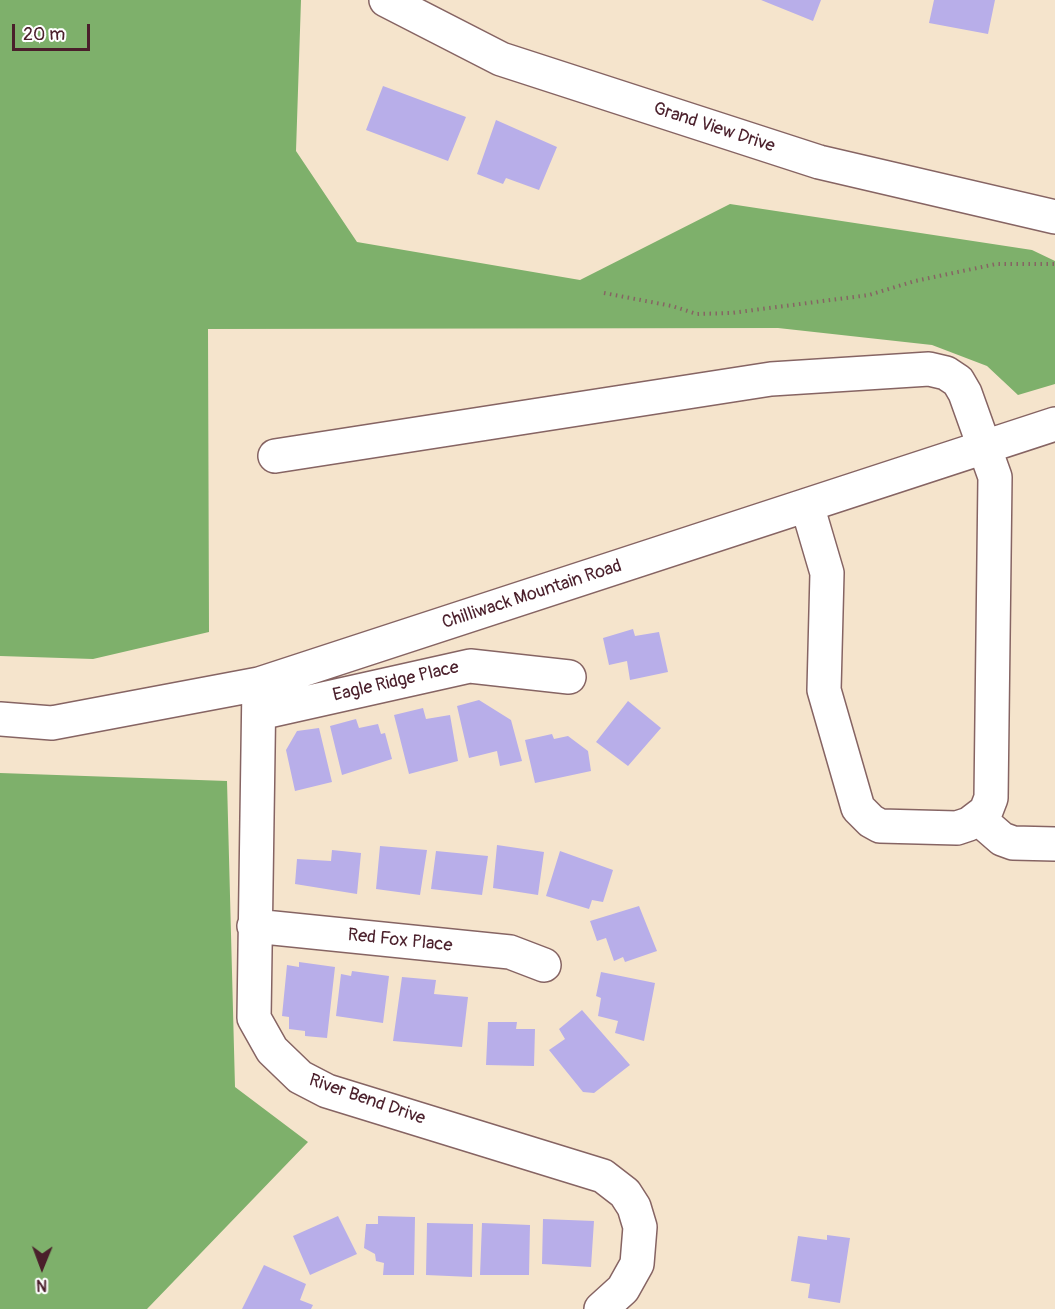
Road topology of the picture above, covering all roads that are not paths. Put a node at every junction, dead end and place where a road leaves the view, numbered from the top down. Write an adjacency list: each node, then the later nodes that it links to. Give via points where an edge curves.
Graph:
1 (386, 0): 2 (street, Grand View Drive, via 501,59 819,162)
2 (1055, 217)
3 (1055, 424): 4 (street, Chilliwack Mountain Road)
4 (985, 447): 5 (street, via 958,381 929,369 771,379); 6 (street, Chilliwack Mountain Road); 10 (street, via 995,477 991,798)
5 (274, 456)
6 (807, 504): 8 (street, Chilliwack Mountain Road); 10 (street, via 827,573 824,690 858,808 880,826 957,828)
7 (569, 677): 8 (street, Eagle Ridge Place, via 470,666)
8 (259, 698): 9 (street, Chilliwack Mountain Road, via 52,723); 12 (street, River Bend Drive)
9 (0, 719)
10 (979, 819): 11 (street, via 1002,839 1013,843)
11 (1055, 844)
12 (254, 926): 13 (street, Red Fox Place, via 510,952); 14 (street, River Bend Drive, via 254,1018 272,1050 300,1077 327,1090 603,1176 625,1193 640,1227 637,1264 622,1289)
13 (544, 965)
14 (601, 1309)

